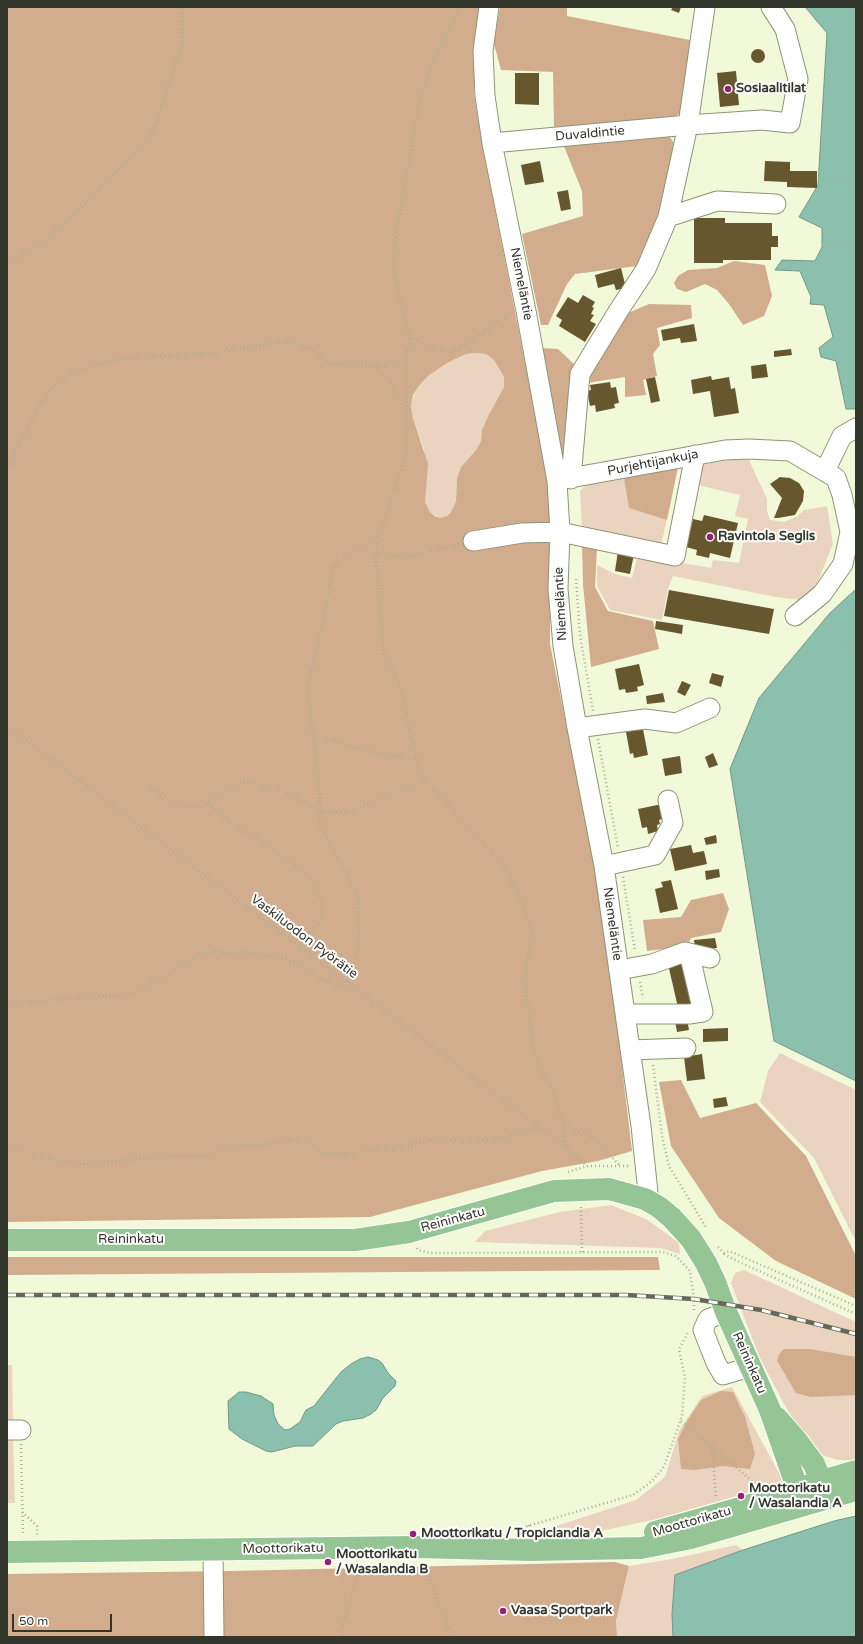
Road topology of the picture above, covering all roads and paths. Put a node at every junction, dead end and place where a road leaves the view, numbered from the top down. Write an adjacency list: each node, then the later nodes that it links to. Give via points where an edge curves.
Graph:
1 (182, 7): 14 (path, via 183,44 151,138 43,244 19,256)
2 (458, 7): 16 (path, via 420,98 396,234 393,267)
3 (489, 7): 7 (street, Niemeläntie, via 483,51 485,96)
4 (705, 7): 6 (street)
5 (771, 7): 6 (street, Duvaldintie, via 785,29 798,79 790,123 762,120)
6 (688, 125): 7 (street, Duvaldintie); 11 (street)
7 (492, 143): 15 (street, Niemeläntie)
8 (818, 179): 9 (path)
9 (856, 181)
10 (776, 204): 11 (street, via 717,201)
11 (668, 217): 24 (street, via 646,269 580,374)
12 (856, 243): 13 (path)
13 (822, 245)
14 (7, 266)
15 (526, 311): 16 (path, via 500,319 451,353); 24 (street, Niemeläntie)
16 (410, 338): 17 (path)
17 (406, 354): 18 (path, via 399,362); 19 (path)
18 (377, 367): 19 (path, via 392,384); 22 (path, via 331,364 311,349 285,341 220,352 110,360 71,373 47,392)
19 (406, 412): 27 (path, via 407,450)
20 (856, 428): 23 (street, via 842,436)
21 (695, 455): 23 (street, Purjehtijankuja, via 725,450 790,451); 24 (street, Purjehtijankuja); 25 (street, via 675,556)
22 (7, 468)
23 (825, 471): 26 (street, Purjehtijankuja, via 836,478)
24 (564, 480): 25 (street, Niemeläntie)
25 (560, 532): 28 (street, via 522,532); 36 (street, Niemeläntie, via 558,589 563,646)
26 (853, 532): 31 (street, via 843,564 822,594)
27 (380, 533): 29 (path); 37 (path, via 334,565 307,685)
28 (473, 541): 29 (path, via 407,557)
29 (375, 553): 38 (path, via 384,653 402,691)
30 (575, 573): 36 (path)
31 (795, 616)
32 (823, 622): 33 (path)
33 (856, 656)
34 (710, 708): 36 (street, via 676,723 645,720)
35 (7, 726): 45 (path, Vaskiluodon Pyörätie)
36 (586, 727): 44 (street, Niemeläntie); 44 (path)
37 (315, 744): 38 (path, via 332,740 363,750); 43 (path, via 320,792)
38 (416, 760): 39 (path, via 418,771)
39 (425, 779): 43 (path, via 347,813); 57 (path, via 508,871 532,928 525,984 533,1050 556,1100)
40 (148, 785): 42 (path, via 167,801 186,806 201,806)
41 (668, 800): 44 (street, via 673,823 655,855)
42 (208, 803): 43 (path, via 236,785 251,782 297,797); 45 (path, via 224,818 269,846 311,878 320,897 322,913 319,922)
43 (319, 811): 50 (path, via 319,826 357,894 360,942)
44 (612, 864): 48 (path); 49 (street, Niemeläntie)
45 (299, 946): 50 (path, Vaskiluodon Pyörätie)
46 (689, 953): 47 (street); 48 (street, via 685,952); 53 (street, via 703,1012)
47 (710, 958)
48 (638, 967): 49 (street); 53 (path)
49 (618, 970): 52 (street, Niemeläntie)
50 (350, 984): 51 (path, via 342,987 321,979 294,962 280,958 249,952 209,951 183,962 169,974 133,994 15,1003); 58 (path, Vaskiluodon Pyörätie)
51 (7, 1006)
52 (624, 1014): 53 (street); 55 (street, Niemeläntie)
53 (646, 1014)
54 (686, 1048): 56 (street)
55 (630, 1050): 56 (street); 63 (street, Niemeläntie)
56 (651, 1050): 68 (path, via 662,1136 669,1166)
57 (564, 1125): 60 (path); 62 (path, via 594,1138)
58 (540, 1128): 59 (path, via 507,1137 469,1142 437,1138 396,1148 344,1154 321,1153 312,1145 291,1140 225,1147 210,1156 161,1157 81,1164 24,1152); 60 (path, Vaskiluodon Pyörätie)
59 (7, 1143)
60 (564, 1144): 61 (path, Vaskiluodon Pyörätie)
61 (587, 1166): 62 (path); 64 (path)
62 (620, 1166): 63 (path)
63 (645, 1166): 66 (street, Niemeläntie)
64 (565, 1173)
65 (580, 1190): 66 (main road, Reininkatu, via 609,1188); 67 (main road, Reininkatu, via 554,1191); 71 (path)
66 (649, 1202): 72 (main road, Reininkatu, via 672,1218 691,1239)
67 (409, 1232): 69 (main road, Reininkatu, via 355,1240); 71 (path, via 418,1250 431,1253)
68 (711, 1235)
69 (7, 1240)
70 (714, 1241): 72 (path)
71 (582, 1252): 72 (path, via 663,1252)
72 (707, 1263): 73 (path, via 729,1251); 74 (main road, Reininkatu); 75 (path, via 741,1263); 76 (path, via 694,1299)
73 (856, 1306)
74 (726, 1312): 78 (main road, Reininkatu); 78 (street, via 708,1318 703,1330 716,1363 723,1375)
75 (856, 1314)
76 (694, 1315)
77 (690, 1330): 80 (path, via 679,1348 685,1378)
78 (750, 1367): 79 (main road, Reininkatu)
79 (770, 1410): 84 (main road, Reininkatu, via 814,1464); 86 (main road, Reininkatu)
80 (680, 1420): 82 (path); 90 (path, via 664,1467 652,1481 633,1495)
81 (14, 1430): 89 (path)
82 (712, 1446): 87 (path, via 716,1499); 88 (path, via 766,1493)
83 (856, 1471): 84 (main road)
84 (824, 1489): 85 (main road); 86 (main road)
85 (856, 1490)
86 (800, 1497): 88 (main road, Moottorikatu); 92 (main road, Moottorikatu, via 691,1538 641,1548)
87 (722, 1498)
88 (768, 1500): 92 (main road, Moottorikatu, via 646,1535)
89 (22, 1512): 91 (path); 91 (path, via 37,1526)
90 (530, 1525)
91 (22, 1547): 93 (main road, Moottorikatu)
92 (584, 1549): 93 (main road, Moottorikatu)
93 (213, 1550): 96 (street)
94 (361, 1562): 97 (path)
95 (425, 1562): 98 (path)
96 (214, 1637)
97 (340, 1637)
98 (452, 1637)

